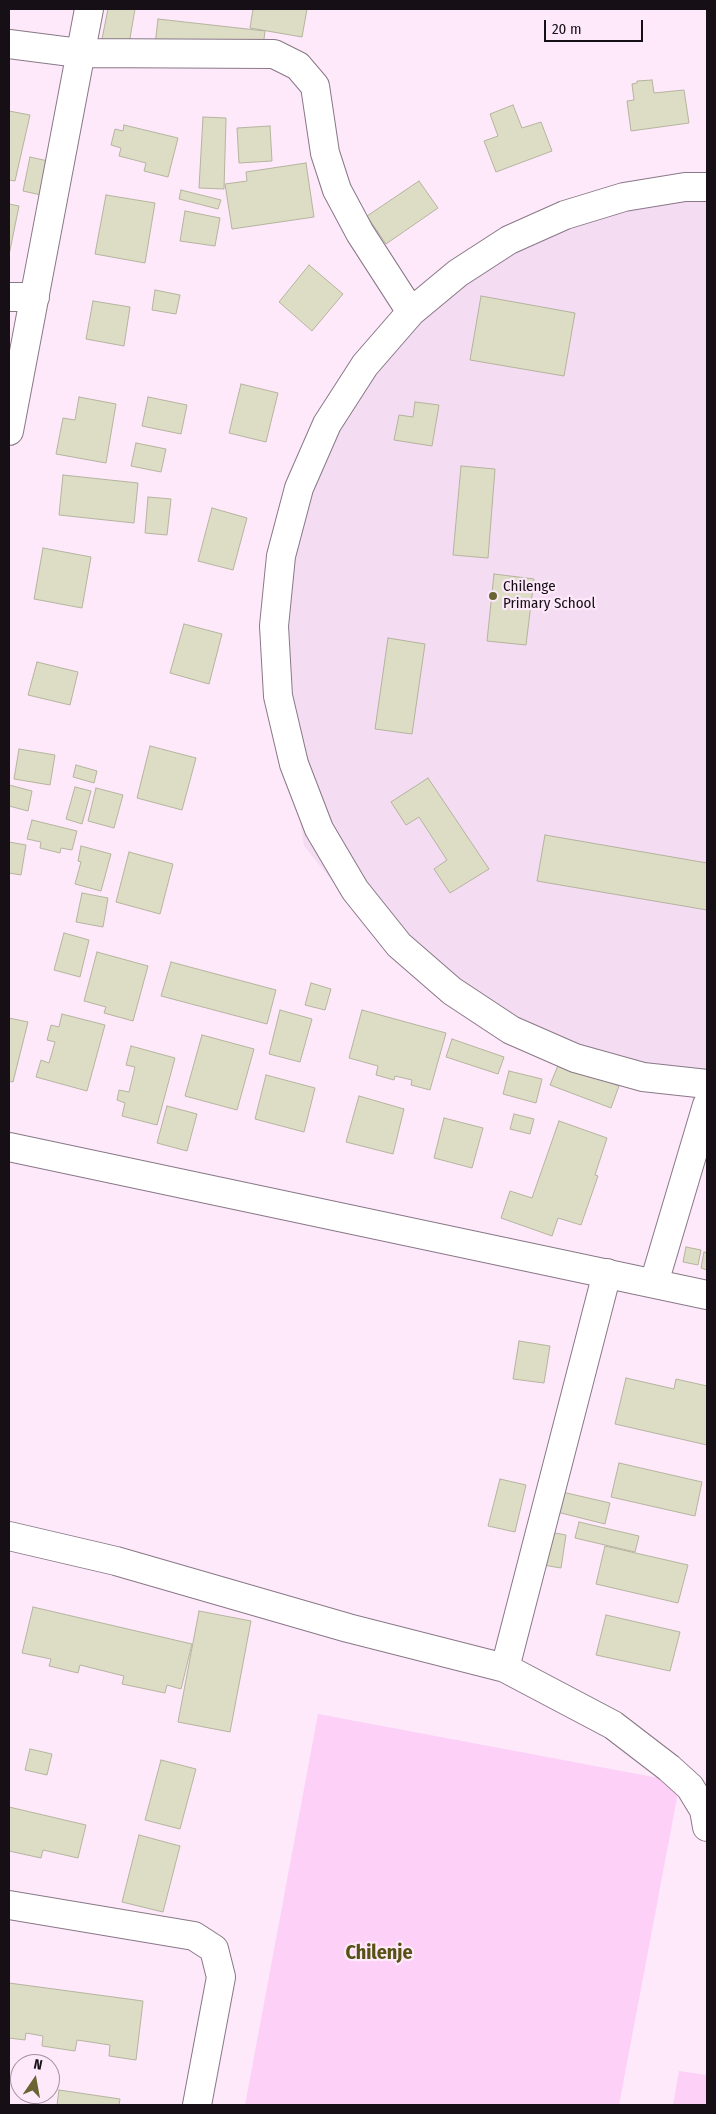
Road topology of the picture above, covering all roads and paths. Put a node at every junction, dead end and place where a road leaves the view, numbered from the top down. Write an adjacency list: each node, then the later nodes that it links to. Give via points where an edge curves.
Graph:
1 (89, 9): 3 (street)
2 (9, 44): 3 (street)
3 (79, 53): 5 (street); 6 (street, via 274,54 298,66 315,86 325,154 337,190 360,234)
4 (707, 187): 6 (street, via 685,187 624,197 565,215 510,240 458,273)
5 (22, 297): 7 (street)
6 (411, 312): 8 (street, via 364,364 327,424 299,488 281,556 274,626 278,696 294,764 319,829 355,890 399,945 452,991 511,1030 575,1058 643,1077)
7 (9, 431)
8 (707, 1084)
9 (707, 1105): 12 (street)
10 (9, 1148): 11 (street)
11 (607, 1273): 12 (street); 15 (street)
12 (654, 1283): 13 (street)
13 (707, 1295)
14 (9, 1536): 15 (street, via 116,1561 348,1628)
15 (505, 1668): 16 (street, via 613,1725 669,1768 690,1787 704,1810)
16 (707, 1827)
17 (9, 1905): 18 (street, via 194,1936 214,1949 221,1977)
18 (197, 2105)

